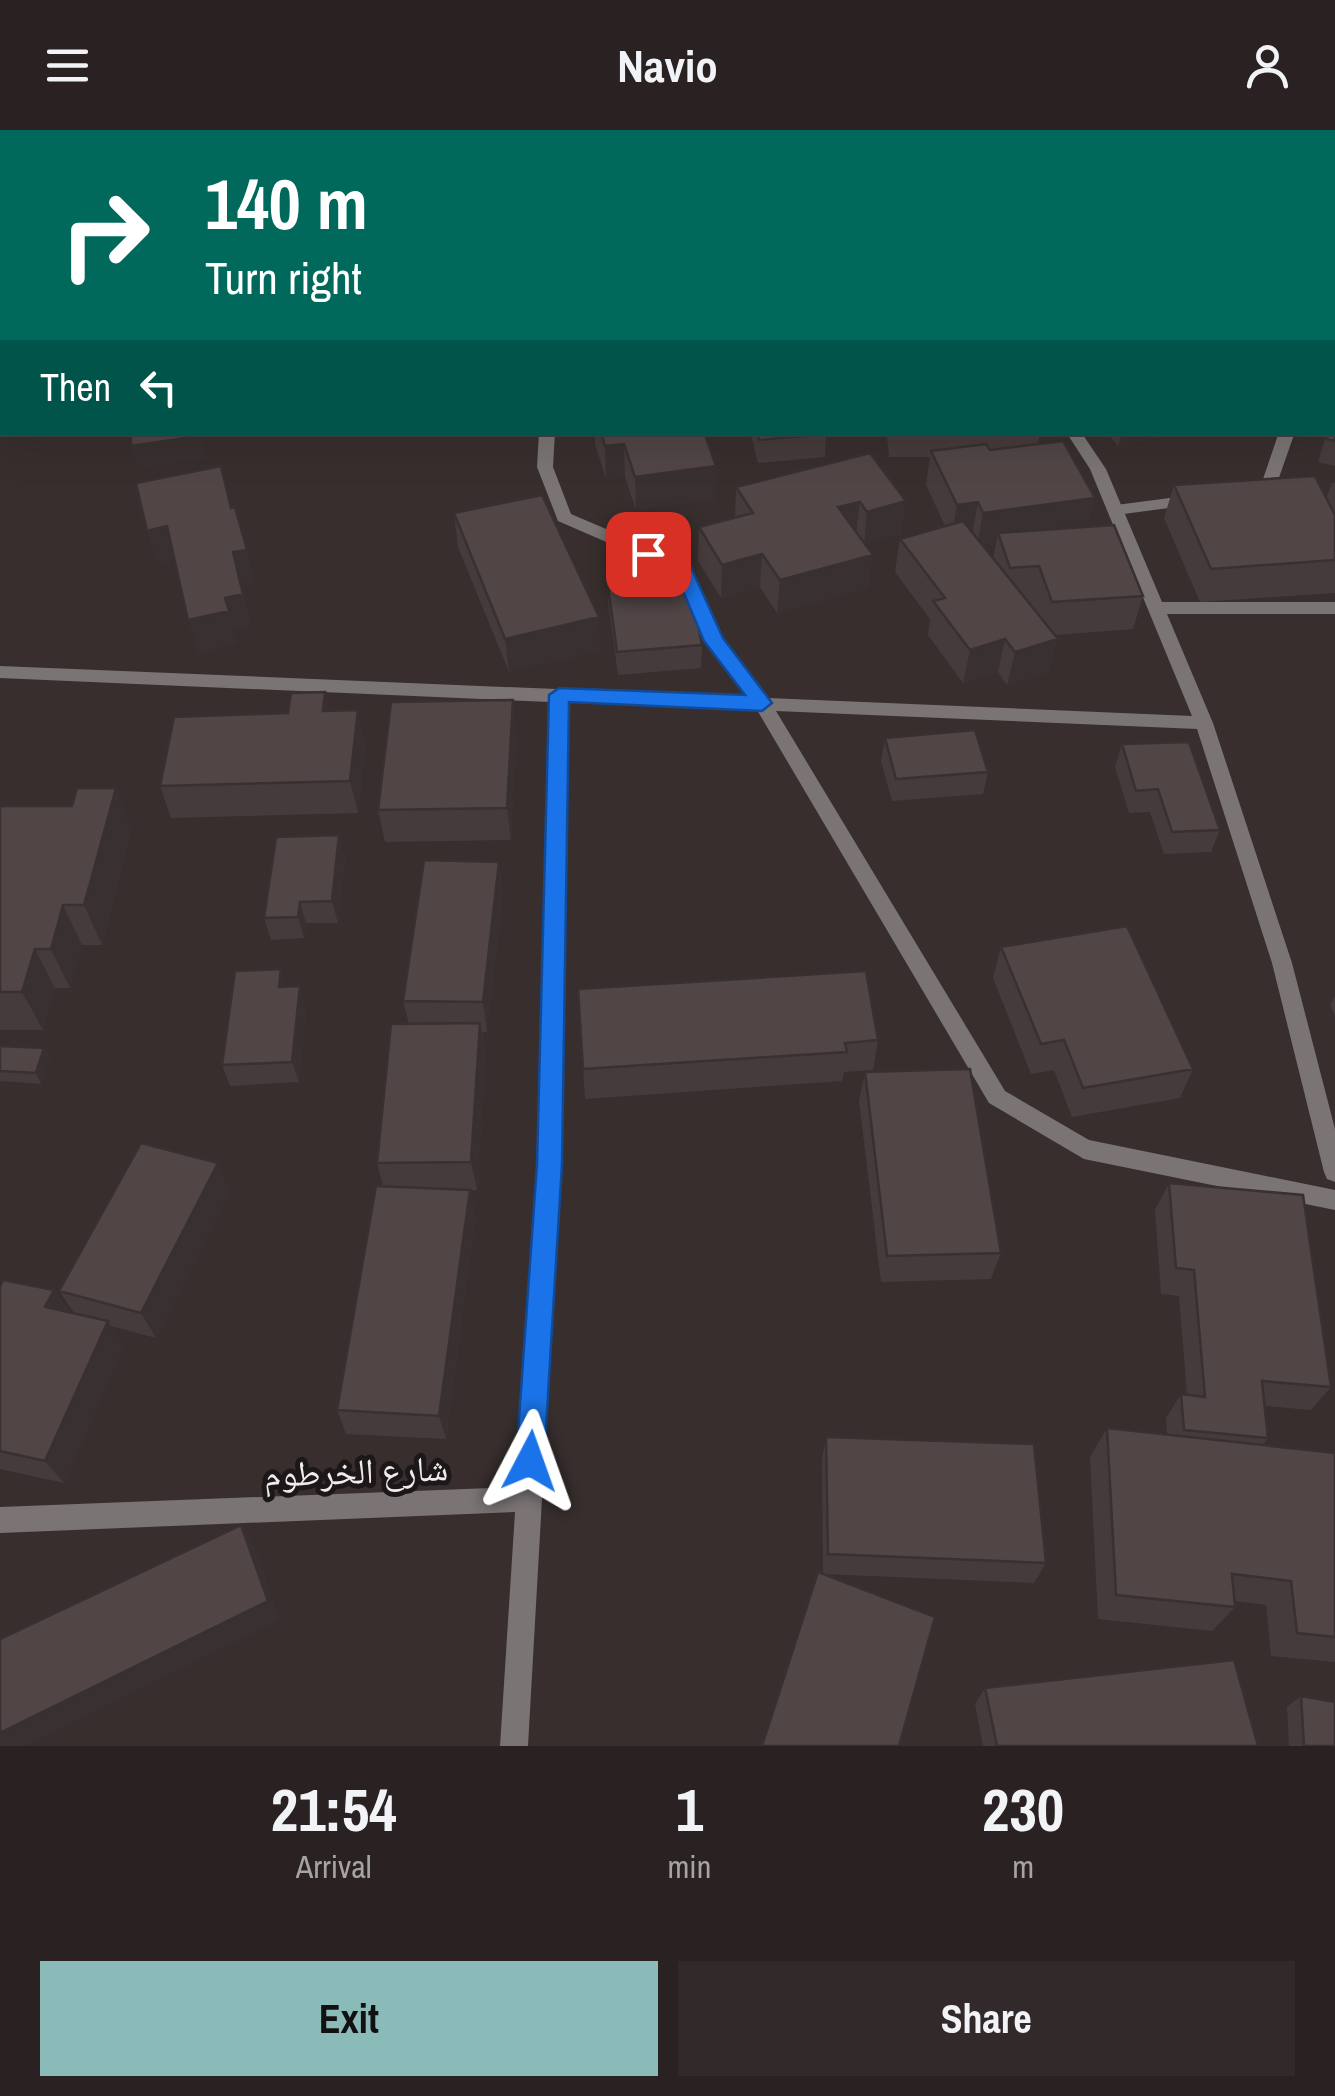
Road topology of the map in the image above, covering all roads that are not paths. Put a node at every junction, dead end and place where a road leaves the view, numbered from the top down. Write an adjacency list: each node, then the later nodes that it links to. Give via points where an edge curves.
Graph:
1 (546, 435): 11 (street, via 545,467 564,517 682,568 714,641)
2 (1075, 435): 6 (street)
3 (1285, 435): 4 (street, via 1267,489)
4 (1229, 494)
5 (1210, 497): 6 (street)
6 (1116, 510): 7 (street)
7 (1157, 608): 8 (street); 12 (street)
8 (1335, 608)
9 (0, 672): 10 (street)
10 (559, 695): 11 (street); 15 (street, via 550,1164)
11 (762, 703): 12 (street); 14 (street, via 997,1097 1084,1148)
12 (1204, 722): 13 (street, via 1282,964)
13 (1335, 1172)
14 (1335, 1200)
15 (528, 1498): 16 (street, شارع الخرطوم); 17 (street)
16 (0, 1520)
17 (514, 1746)

